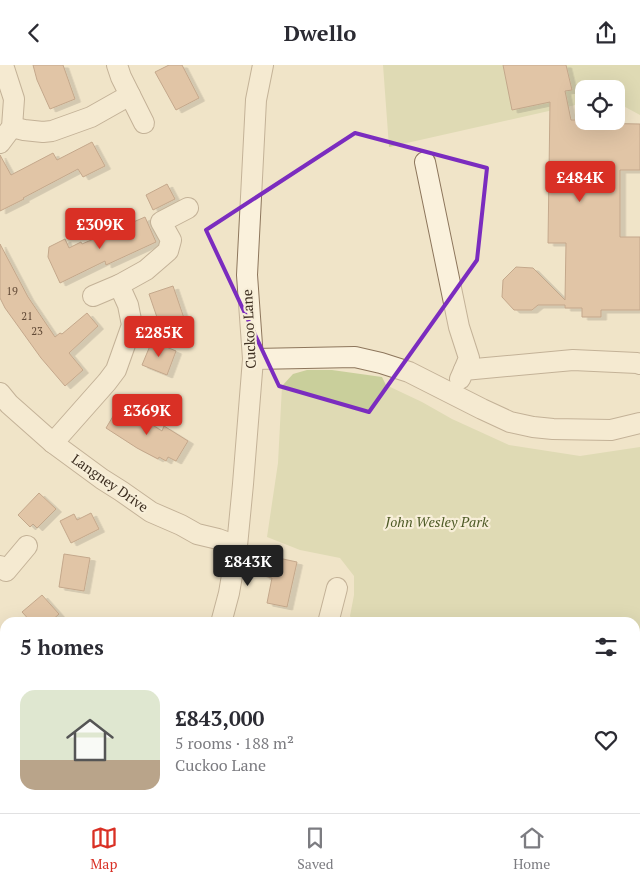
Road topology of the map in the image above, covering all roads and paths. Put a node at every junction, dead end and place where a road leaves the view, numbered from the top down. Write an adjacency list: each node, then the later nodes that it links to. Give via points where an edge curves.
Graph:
1 (3, 65): 6 (street, via 14,99)
2 (264, 65): 12 (street, Cuckoo Lane, via 256,100 247,275)
3 (118, 68): 4 (street)
4 (130, 95): 5 (street); 6 (street, via 91,117 52,131)
5 (144, 123)
6 (12, 127): 7 (street)
7 (0, 143)
8 (425, 162): 14 (street, via 459,327 469,358)
9 (188, 208): 10 (street, via 161,221 171,240 168,251 146,270)
10 (119, 285): 11 (street); 18 (street, via 132,325 116,370)
11 (93, 296)
12 (253, 359): 16 (street, via 355,357 409,372); 20 (street, Cuckoo Lane)
13 (640, 364): 14 (street, via 573,360)
14 (464, 370): 16 (street)
15 (0, 393): 18 (street, Langney Drive)
16 (455, 395): 17 (street, via 510,422 533,427 611,430)
17 (640, 423)
18 (53, 443): 20 (street, Langney Drive, via 151,512 197,534)
19 (27, 546): 21 (street)
20 (237, 546): 23 (street, Cuckoo Lane)
21 (2, 572)
22 (337, 588): 24 (street)
23 (227, 617)
24 (330, 617)

